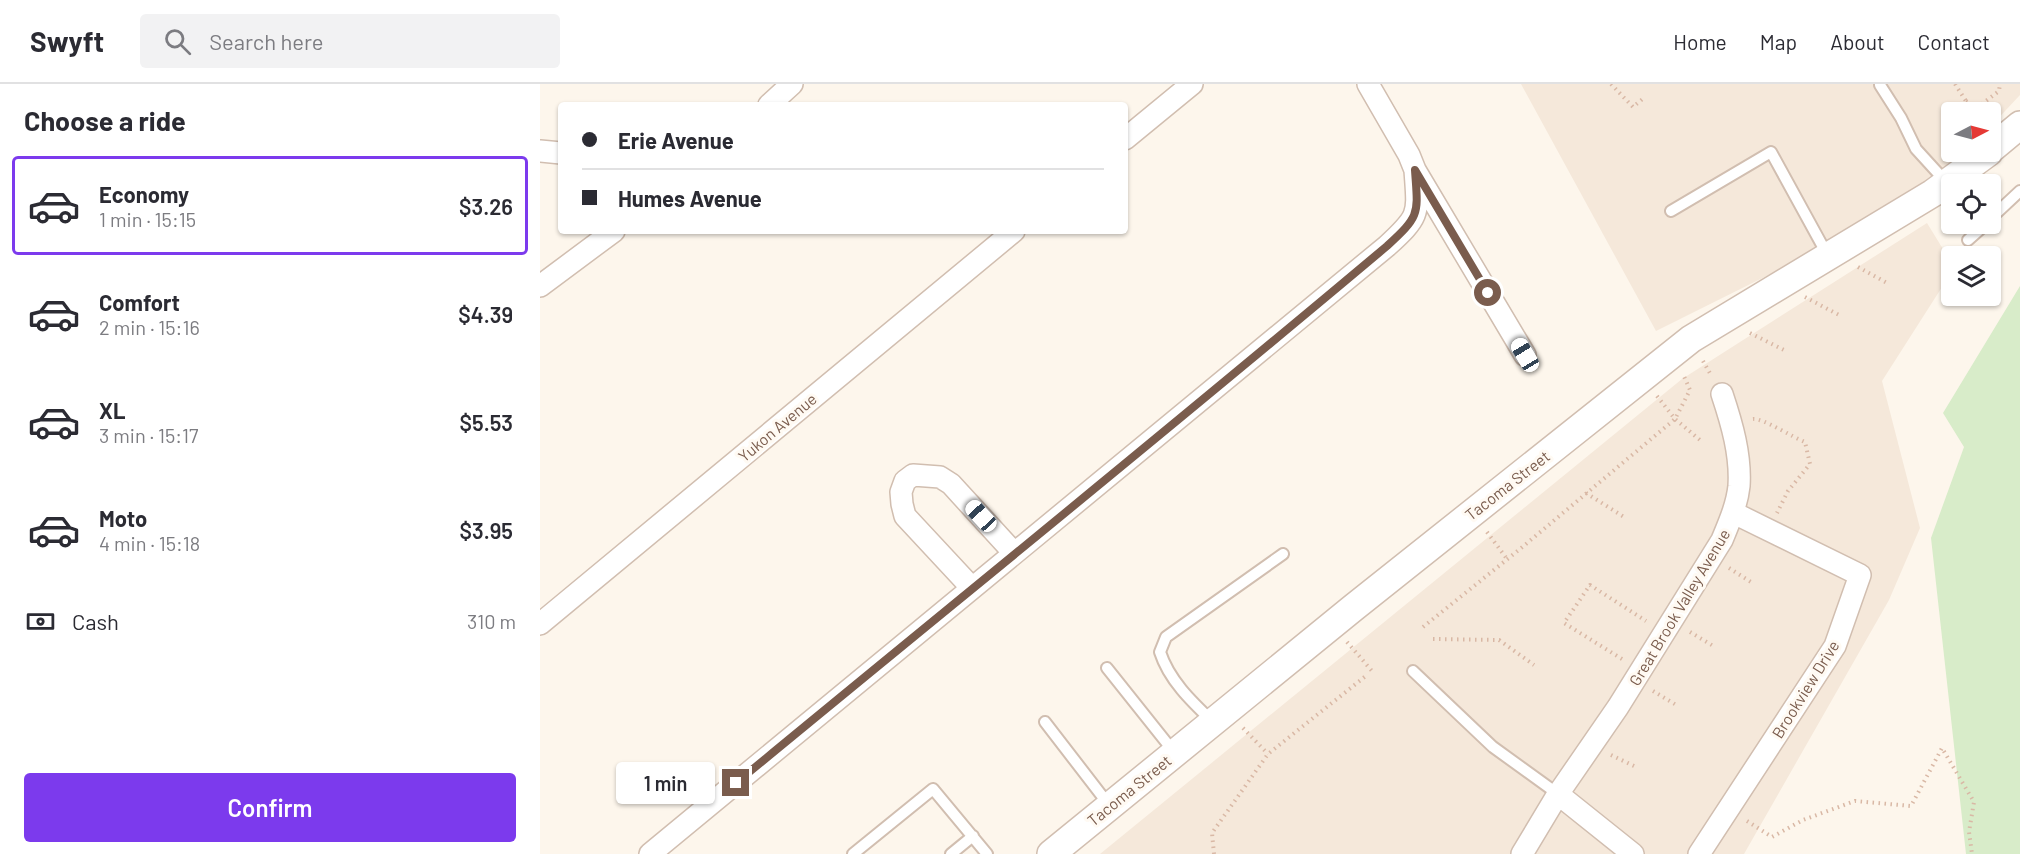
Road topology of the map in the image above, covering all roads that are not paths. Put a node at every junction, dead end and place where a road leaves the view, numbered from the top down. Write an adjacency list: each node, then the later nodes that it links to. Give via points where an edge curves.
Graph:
1 (792, 84): 5 (street)
2 (1192, 84): 7 (street)
3 (1368, 84): 12 (street)
4 (1880, 86): 14 (lane, via 1916,149)
5 (771, 102)
6 (2020, 125): 8 (street, Tacoma Street)
7 (1128, 137)
8 (2001, 141)
9 (540, 151): 10 (street)
10 (558, 153)
11 (1975, 162): 13 (street, Tacoma Street)
12 (1415, 170): 25 (street); 28 (street, via 1417,211 1410,225 1149,446)
13 (1959, 174)
14 (1941, 176)
15 (1941, 187): 23 (street, Tacoma Street)
16 (2020, 190): 17 (lane)
17 (2001, 208)
18 (1671, 211): 23 (lane, via 1771,152)
19 (610, 234): 24 (street)
20 (1010, 234): 31 (street, Yukon Avenue)
21 (1975, 234): 22 (lane)
22 (1968, 240)
23 (1828, 256): 35 (street, Tacoma Street, via 1691,339)
24 (540, 286)
25 (1525, 355)
26 (1722, 394): 27 (street, Great Brook Valley Avenue, via 1736,442 1739,487)
27 (1734, 513): 37 (street, Great Brook Valley Avenue, via 1676,616); 47 (street, Brookview Drive, via 1860,575 1834,646)
28 (1014, 553): 30 (street); 30 (street, via 951,484 930,475 913,475 905,481 901,492 905,516)
29 (1283, 554): 35 (lane, via 1166,637 1160,652 1165,668)
30 (972, 588): 41 (street)
31 (540, 624)
32 (1107, 668): 36 (lane)
33 (1413, 671): 37 (lane, via 1493,747)
34 (1045, 722): 38 (lane)
35 (1213, 722): 36 (street, Tacoma Street)
36 (1174, 753): 38 (street, Tacoma Street)
37 (1558, 794): 45 (street, Great Brook Valley Avenue); 46 (street)
38 (1110, 806): 40 (street, Tacoma Street)
39 (973, 836): 42 (lane, via 933,789); 43 (lane); 44 (lane)
40 (1065, 850)
41 (650, 854)
42 (853, 854)
43 (951, 854)
44 (987, 854)
45 (1521, 854)
46 (1633, 854)
47 (1699, 854)

